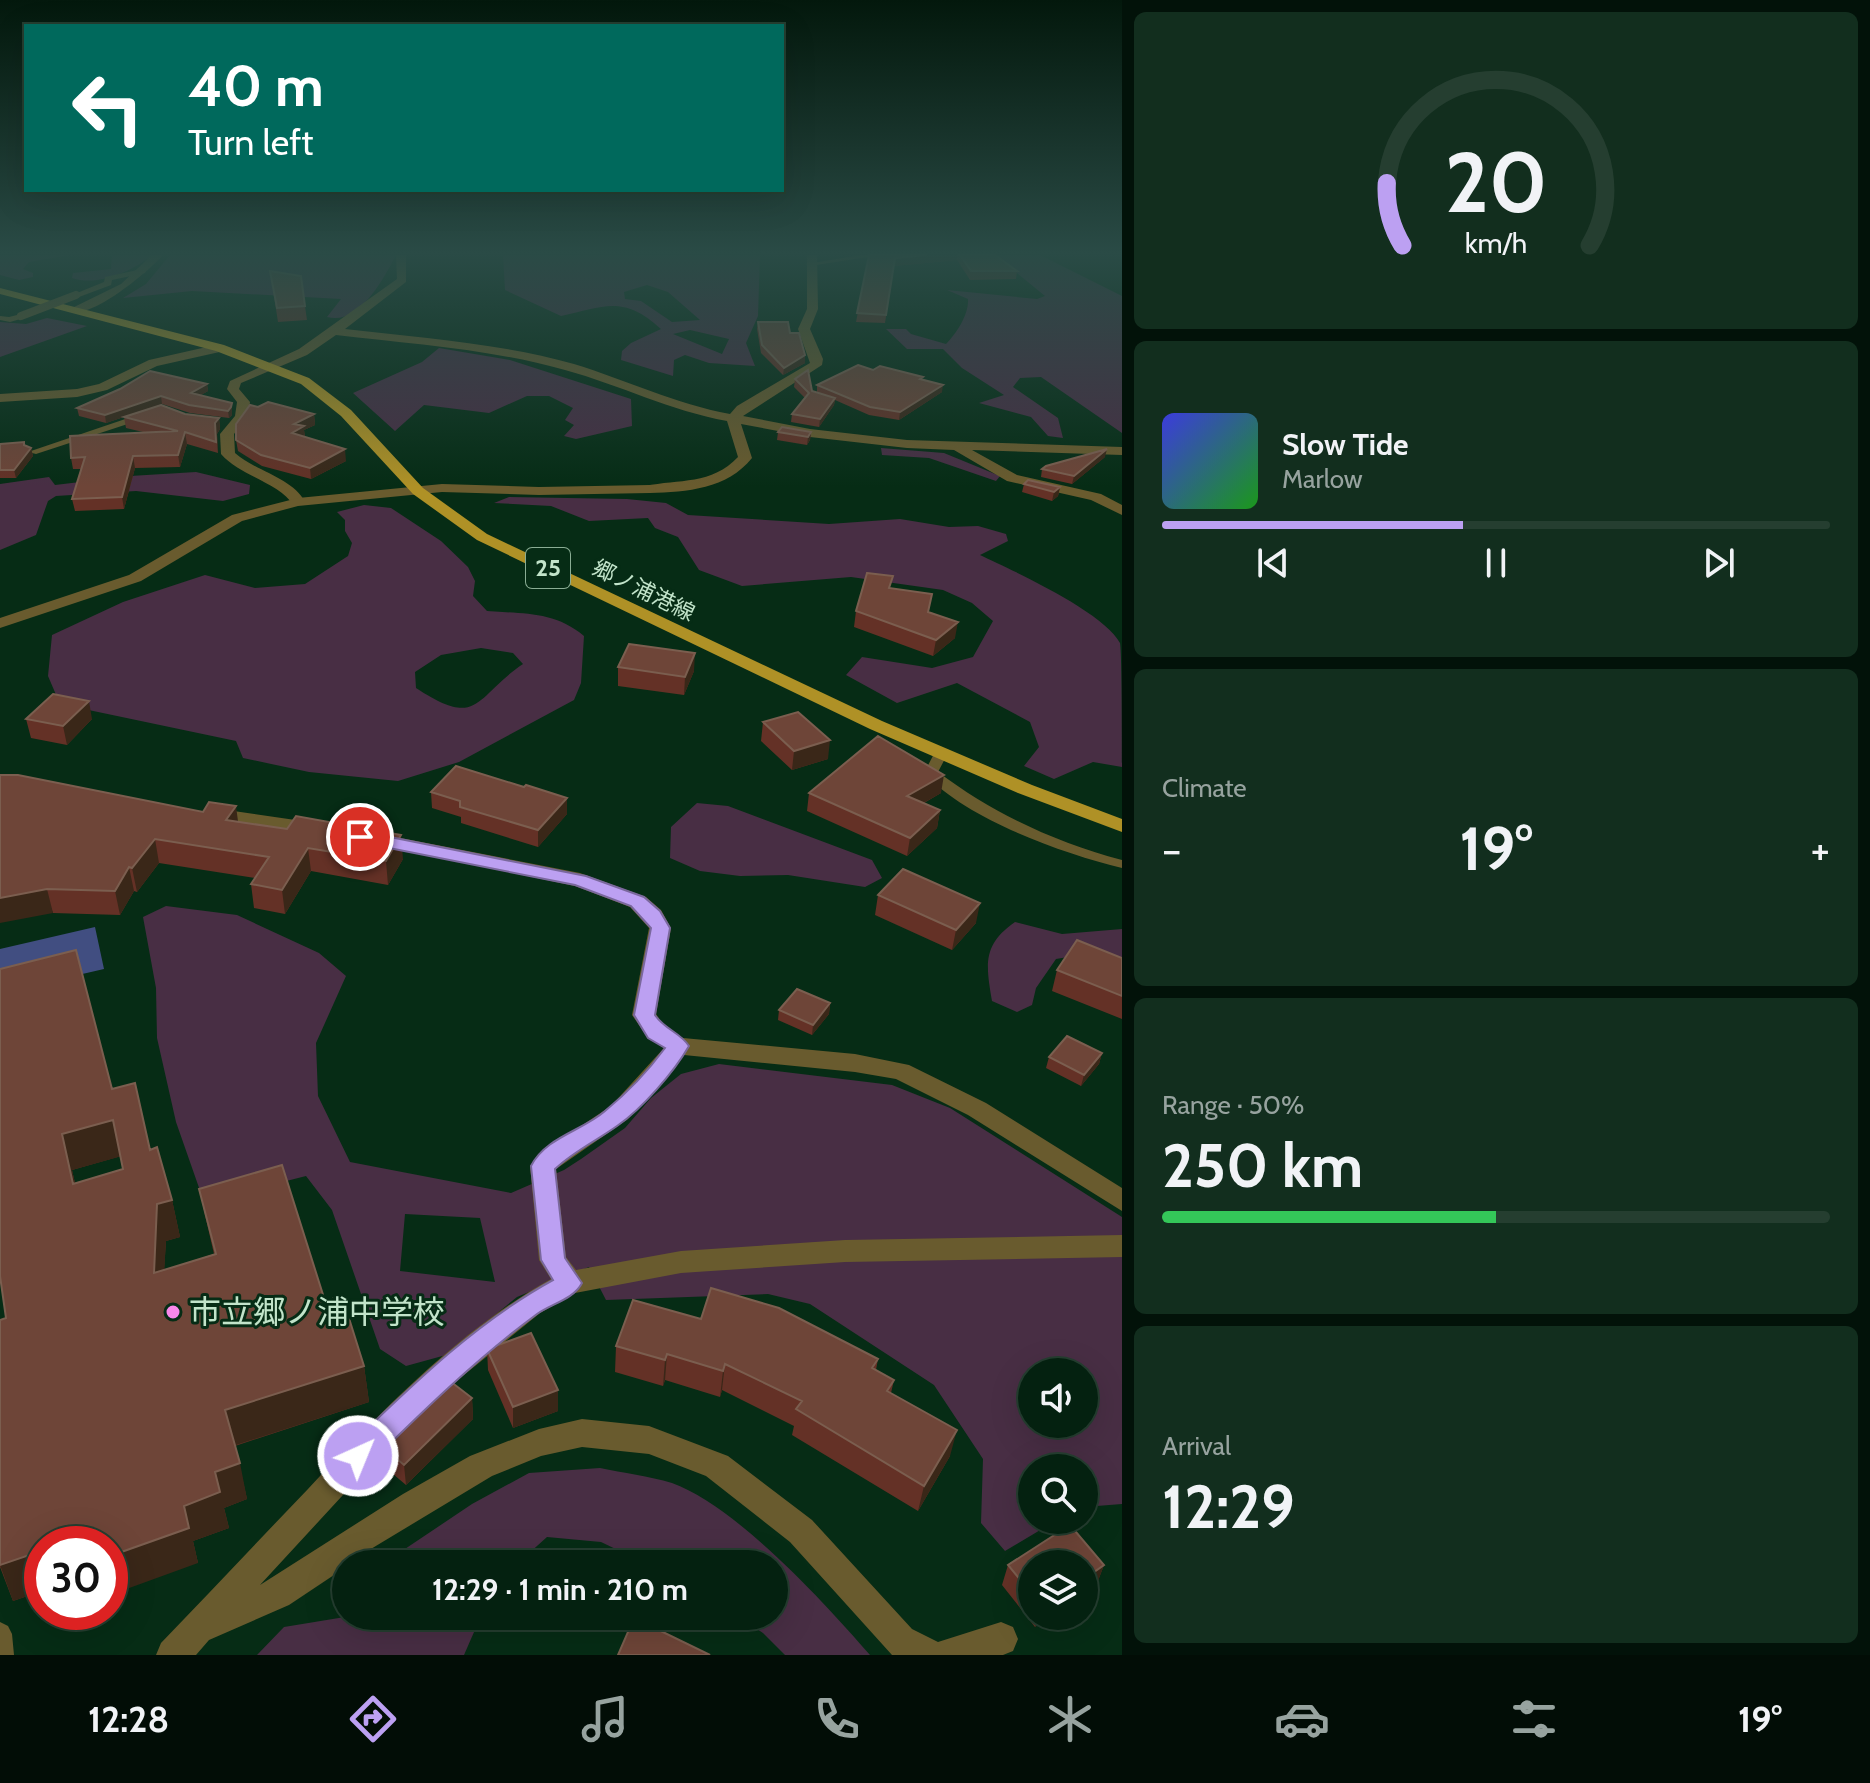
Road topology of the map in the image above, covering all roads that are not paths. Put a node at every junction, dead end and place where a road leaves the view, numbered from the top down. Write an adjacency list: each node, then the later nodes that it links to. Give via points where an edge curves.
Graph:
1 (170, 332): 5 (main road, 郷ノ浦港線 / 25)
2 (332, 332): 6 (street)
3 (344, 332): 9 (street, via 508,353)
4 (805, 332): 9 (street, via 816,365)
5 (220, 348): 6 (main road, 郷ノ浦港線 / 25); 7 (street, via 153,363 77,393)
6 (273, 366): 11 (street, via 236,381 233,389 244,402); 15 (main road, 郷ノ浦港線 / 25, via 328,397)
7 (0, 398)
8 (149, 415): 14 (lane)
9 (734, 418): 12 (street, via 835,436); 15 (street, via 745,458 734,470 693,485)
10 (218, 423): 11 (lane)
11 (234, 425): 16 (street, via 227,434 228,454 294,494)
12 (952, 446): 13 (street); 17 (street, via 1012,478 1096,497)
13 (1122, 451)
14 (33, 452)
15 (418, 491): 16 (street); 19 (main road, 郷ノ浦港線 / 25, via 482,537)
16 (298, 502): 18 (street, via 225,524 135,578)
17 (1122, 511)
18 (0, 623)
19 (941, 753): 21 (main road, 郷ノ浦港線 / 25); 22 (lane, via 931,773 983,811)
20 (188, 810): 23 (street, via 580,880 638,902 660,928 644,1015 656,1032)
21 (1122, 826)
22 (1122, 864)
23 (678, 1046): 24 (street, via 901,1071 977,1109); 26 (street, via 611,1119 543,1166 553,1260)
24 (1122, 1201)
25 (1122, 1246): 26 (street, via 830,1252 681,1262)
26 (569, 1283): 27 (street, via 530,1305 427,1388)
27 (194, 1631): 31 (street); 32 (street, via 277,1594 481,1466 582,1433 649,1440 717,1466 801,1531 900,1641)
28 (0, 1634): 30 (lane)
29 (1001, 1639): 33 (street)
30 (2, 1655)
31 (173, 1655)
32 (927, 1655)
33 (948, 1655)

